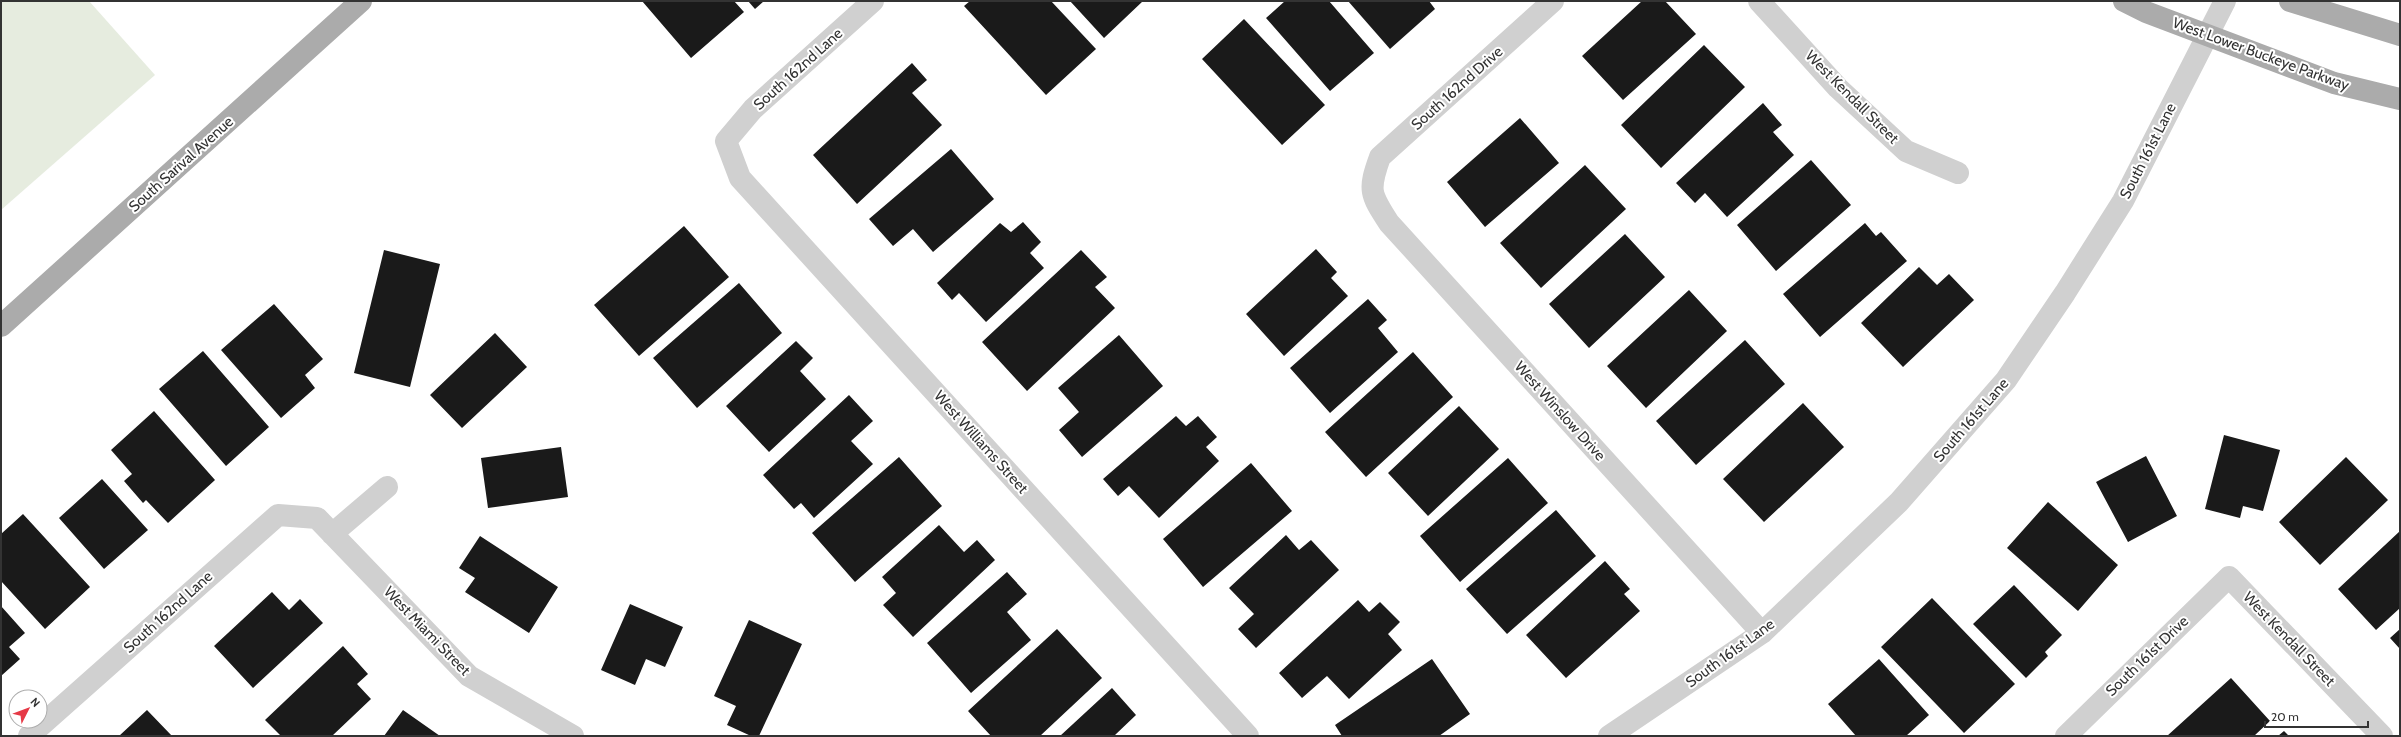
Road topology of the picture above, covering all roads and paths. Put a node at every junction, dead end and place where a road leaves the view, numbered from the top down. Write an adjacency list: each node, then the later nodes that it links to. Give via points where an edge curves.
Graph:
1 (361, 1): 14 (main road, South Sarival Avenue)
2 (873, 1): 11 (street, South 162nd Lane, via 753,109)
3 (1553, 1): 13 (street, South 162nd Drive, via 1380,157)
4 (1759, 1): 12 (street, West Kendall Street, via 1838,88 1906,151)
5 (2124, 1): 8 (main road, West Lower Buckeye Parkway)
6 (2290, 1): 9 (main road)
7 (2223, 5): 8 (street, South 161st Lane)
8 (2208, 35): 10 (main road, West Lower Buckeye Parkway, via 2334,83); 19 (street, South 161st Lane, via 2123,201 2006,380 1899,502)
9 (2400, 35)
10 (2400, 99)
11 (726, 141): 22 (street, West Williams Street, via 740,178)
12 (1958, 173)
13 (1371, 182): 19 (street, West Winslow Drive, via 1376,203 1389,224)
14 (1, 326)
15 (387, 487): 17 (street)
16 (317, 518): 17 (street, West Miami Street); 20 (street, South 162nd Lane, via 278,515)
17 (332, 534): 21 (street, West Miami Street, via 469,676)
18 (2229, 577): 24 (street, South 161st Drive); 25 (street, West Kendall Street)
19 (1762, 633): 23 (street, South 161st Lane)
20 (29, 736)
21 (573, 736)
22 (1248, 736)
23 (1609, 736)
24 (2066, 736)
25 (2382, 736)

